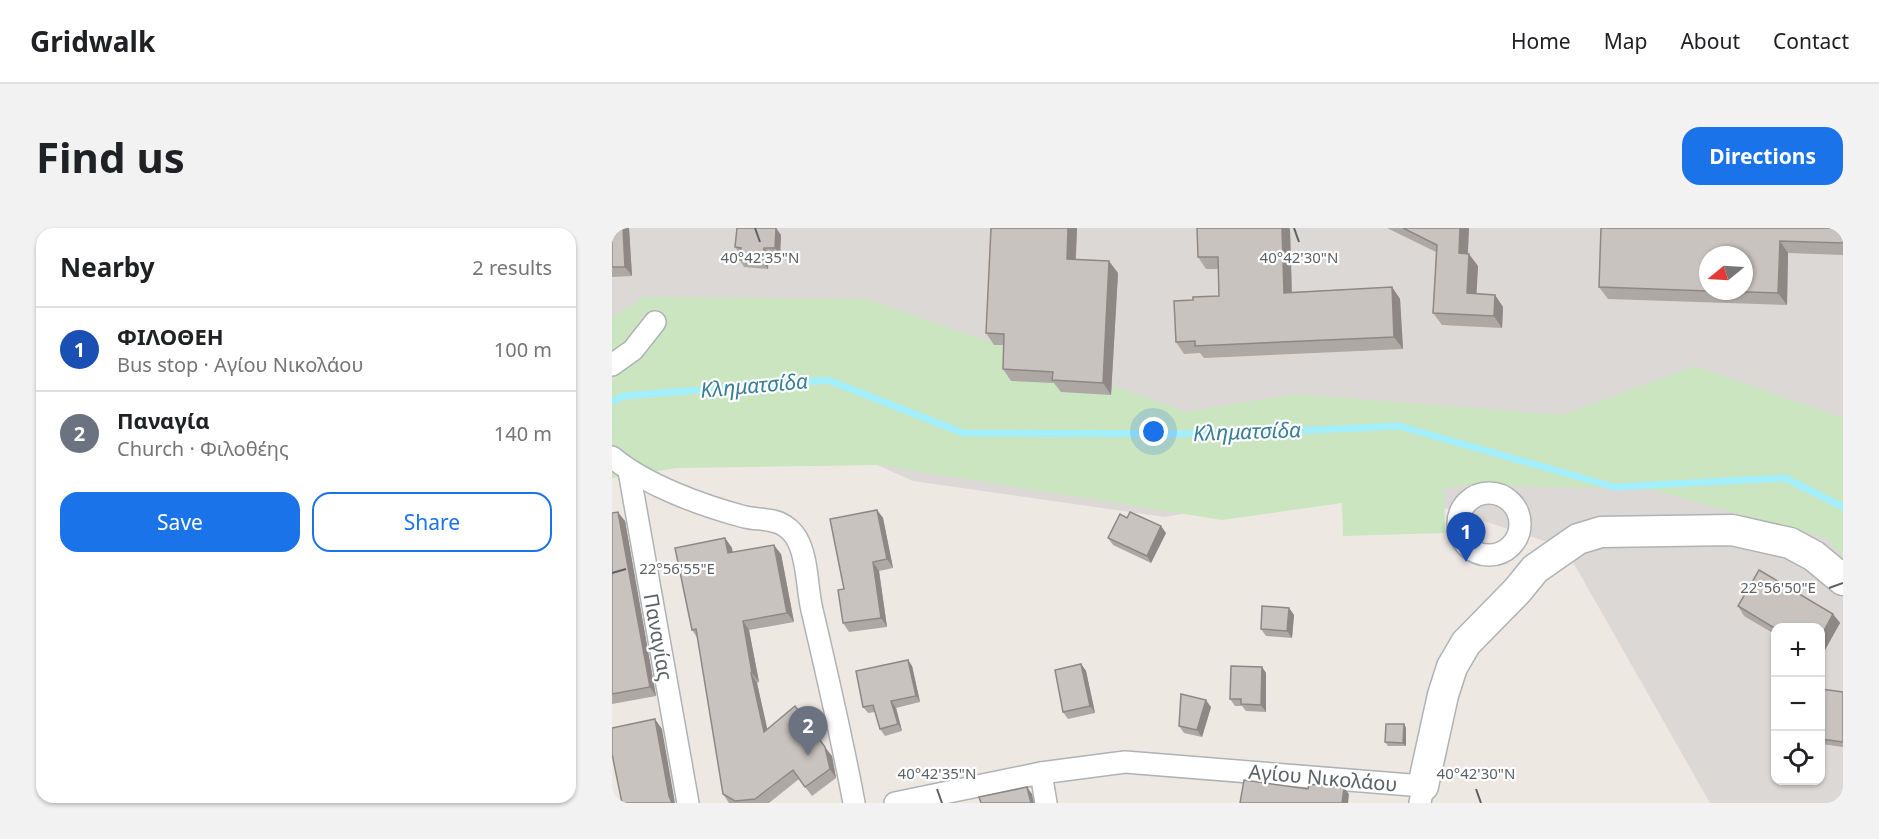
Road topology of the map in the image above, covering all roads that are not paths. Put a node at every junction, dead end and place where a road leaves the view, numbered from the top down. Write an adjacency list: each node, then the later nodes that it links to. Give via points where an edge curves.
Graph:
1 (655, 322): 2 (street, via 633,350)
2 (612, 365)
3 (612, 457): 4 (street)
4 (629, 471): 10 (street, Παναγίας); 11 (street, via 675,494 745,517 774,521 793,533 799,542)
5 (1510, 549): 6 (street)
6 (1536, 569): 7 (street, Αγίου Νικολάου, via 1578,539 1601,532 1732,530 1790,543 1814,556); 9 (street, Αγίου Νικολάου, via 1466,643 1452,667)
7 (1843, 580)
8 (1041, 773): 9 (street, Αγίου Νικολάου, via 1145,763); 12 (street, Αγίου Νικολάου); 13 (street)
9 (1422, 795)
10 (688, 803)
11 (854, 803)
12 (895, 803)
13 (1046, 803)

